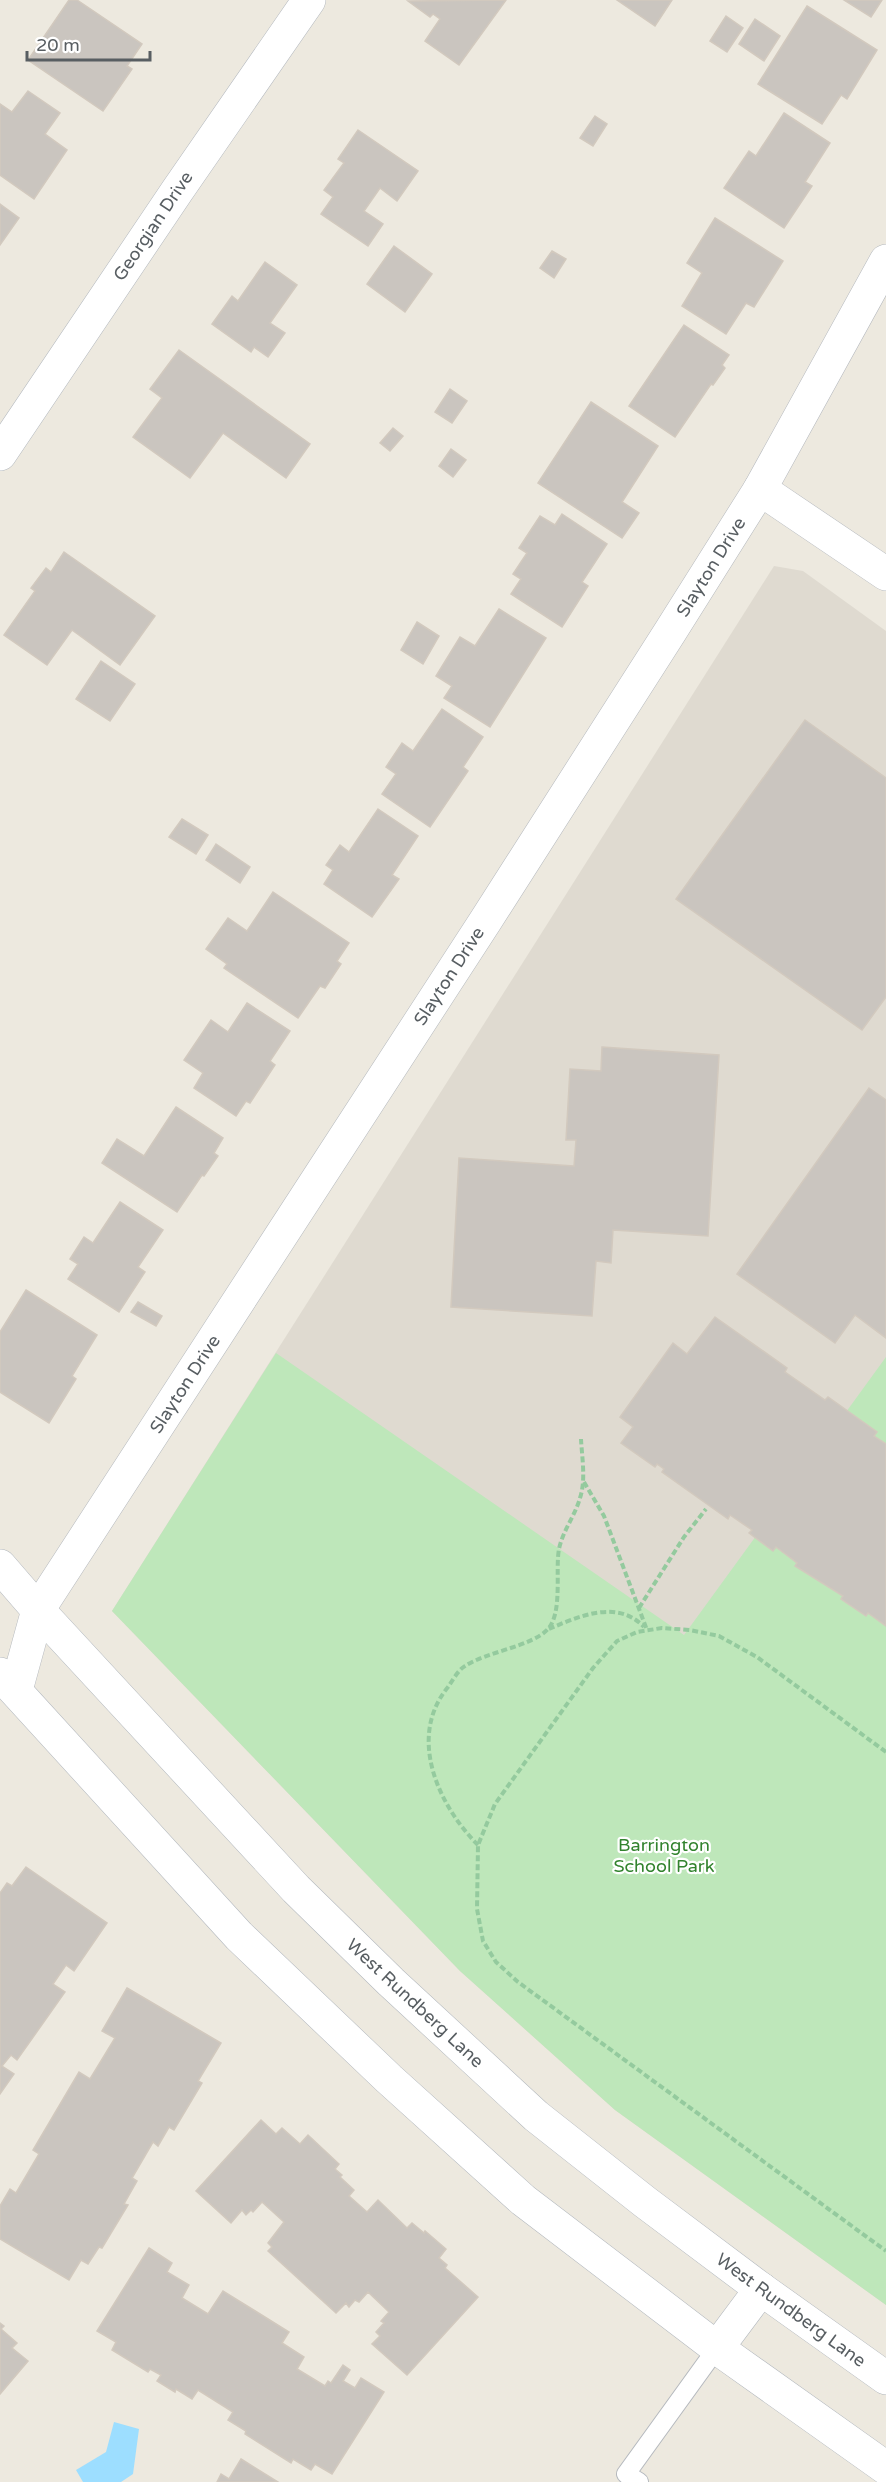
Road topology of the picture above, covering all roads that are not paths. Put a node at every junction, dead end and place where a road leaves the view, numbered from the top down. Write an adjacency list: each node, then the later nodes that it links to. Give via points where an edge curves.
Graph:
1 (309, 0): 3 (main road, Georgian Drive)
2 (886, 261): 4 (main road, Slayton Drive)
3 (0, 454)
4 (760, 489): 5 (main road); 7 (main road, Slayton Drive, via 550,821)
5 (886, 574)
6 (0, 1566): 7 (main road, West Rundberg Lane)
7 (38, 1610): 8 (main road, Slayton Drive); 9 (main road, West Rundberg Lane, via 296,1889 391,1982 537,2116)
8 (8, 1682): 10 (main road, via 239,1936 389,2079 523,2200)
9 (760, 2289): 10 (main road); 11 (main road, West Rundberg Lane)
10 (717, 2348): 12 (main road); 13 (lane, via 626,2474)
11 (886, 2378)
12 (886, 2468)
13 (639, 2482)

